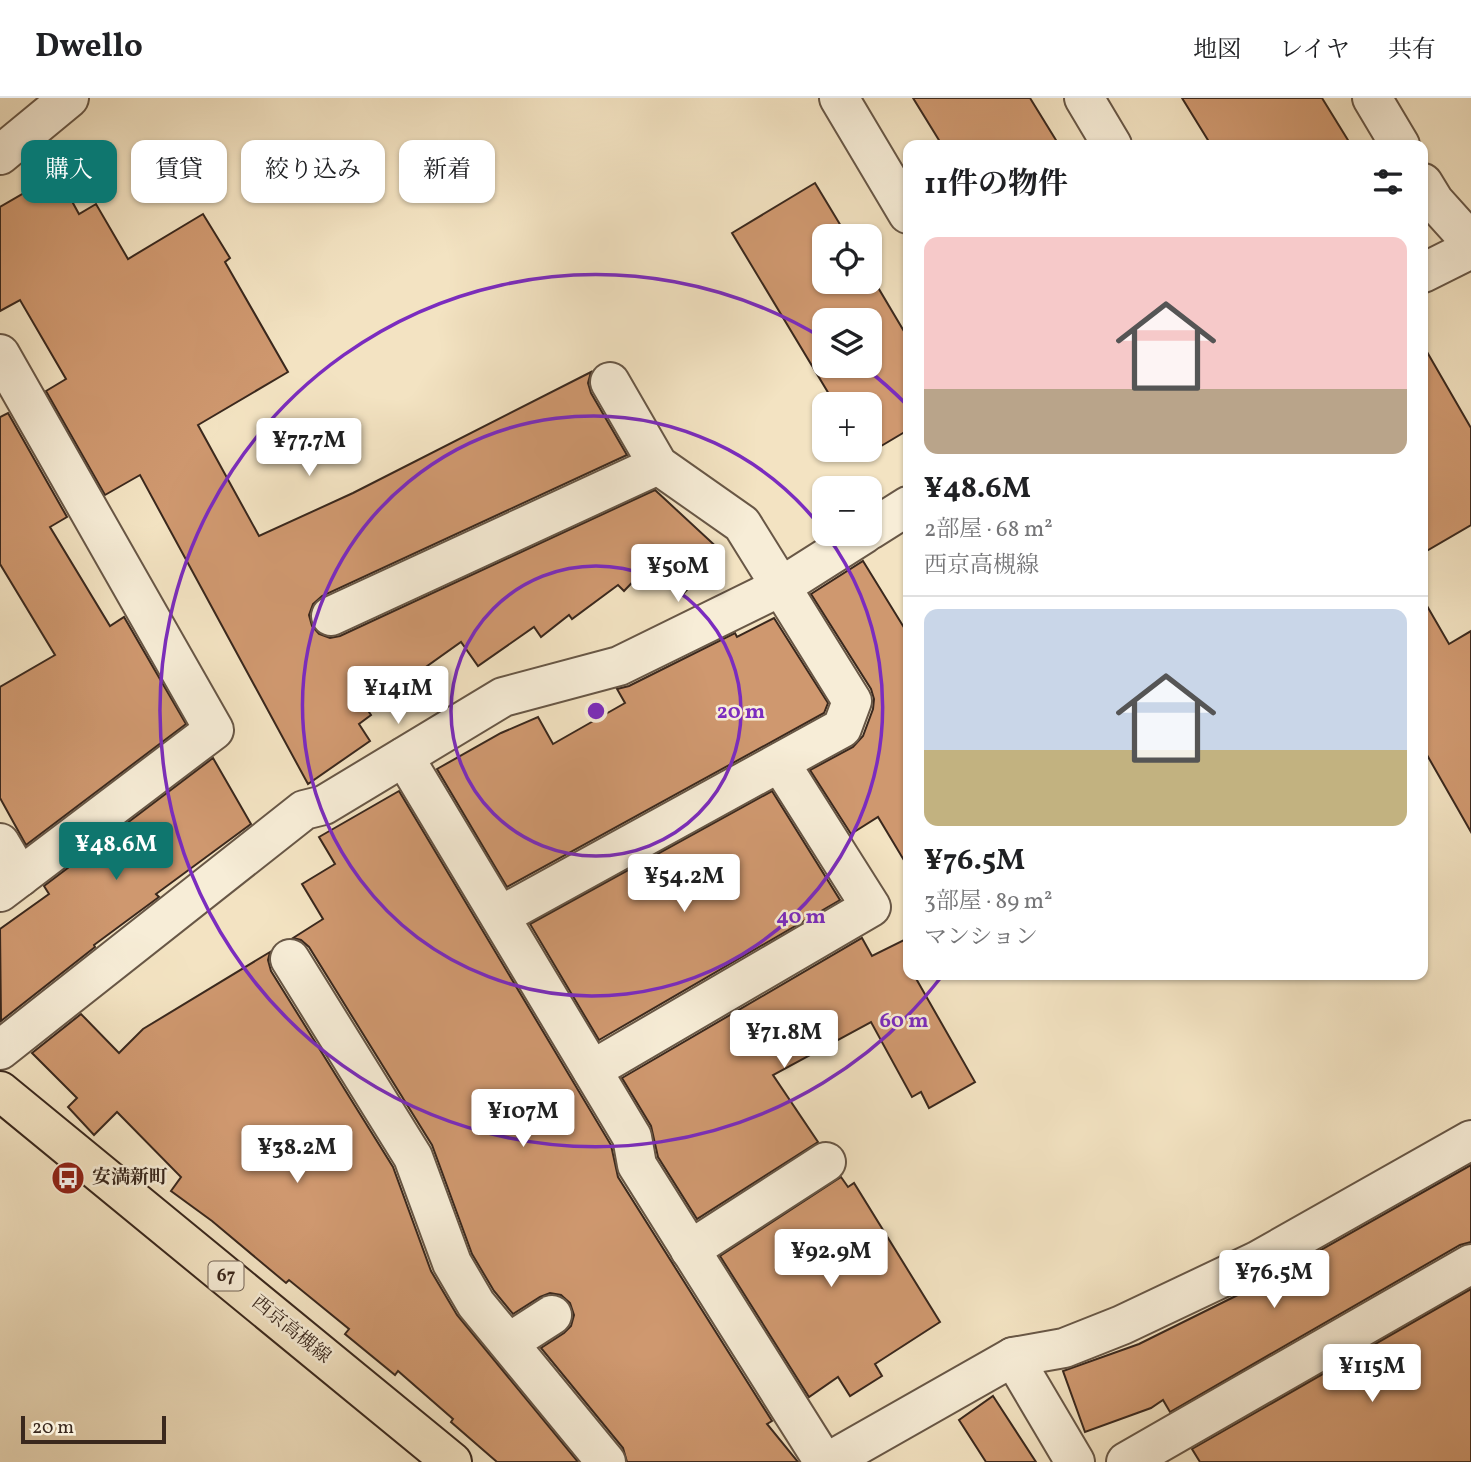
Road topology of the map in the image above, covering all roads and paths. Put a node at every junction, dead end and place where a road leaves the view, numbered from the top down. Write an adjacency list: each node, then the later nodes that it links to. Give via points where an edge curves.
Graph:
1 (69, 98): 7 (street)
2 (839, 98): 9 (street)
3 (1084, 98): 5 (street)
4 (1372, 98): 6 (street)
5 (1109, 140)
6 (1397, 140)
7 (0, 155)
8 (1428, 191): 10 (street)
9 (903, 206)
10 (1471, 242)
11 (1471, 249): 12 (street)
12 (1428, 270)
13 (0, 354): 24 (street, via 214,730)
14 (610, 383): 15 (street)
15 (658, 465): 19 (street, via 742,524); 20 (street)
16 (903, 509): 17 (street)
17 (882, 522)
18 (845, 546): 19 (street)
19 (782, 586): 21 (street, via 619,666 503,697); 22 (street, via 852,701 842,728)
20 (331, 616)
21 (404, 757): 25 (street); 27 (street, via 324,805 304,810)
22 (780, 763): 25 (street); 28 (street, via 871,907)
23 (0, 844): 24 (street)
24 (10, 884)
25 (500, 916): 28 (street)
26 (290, 959): 35 (street, via 413,1157 452,1263 476,1304)
27 (0, 1050)
28 (592, 1070): 32 (street, via 632,1137 637,1165)
29 (0, 1091): 37 (main road, 西京高槻線 / 67)
30 (1471, 1140): 36 (street, via 1257,1261 1122,1325 1064,1348)
31 (827, 1162): 32 (street)
32 (690, 1250): 39 (street)
33 (1471, 1264): 41 (street)
34 (552, 1315): 35 (street)
35 (510, 1342): 38 (street)
36 (1013, 1357): 39 (street); 40 (street)
37 (452, 1462)
38 (606, 1462)
39 (826, 1462)
40 (1074, 1462)
41 (1126, 1462)

